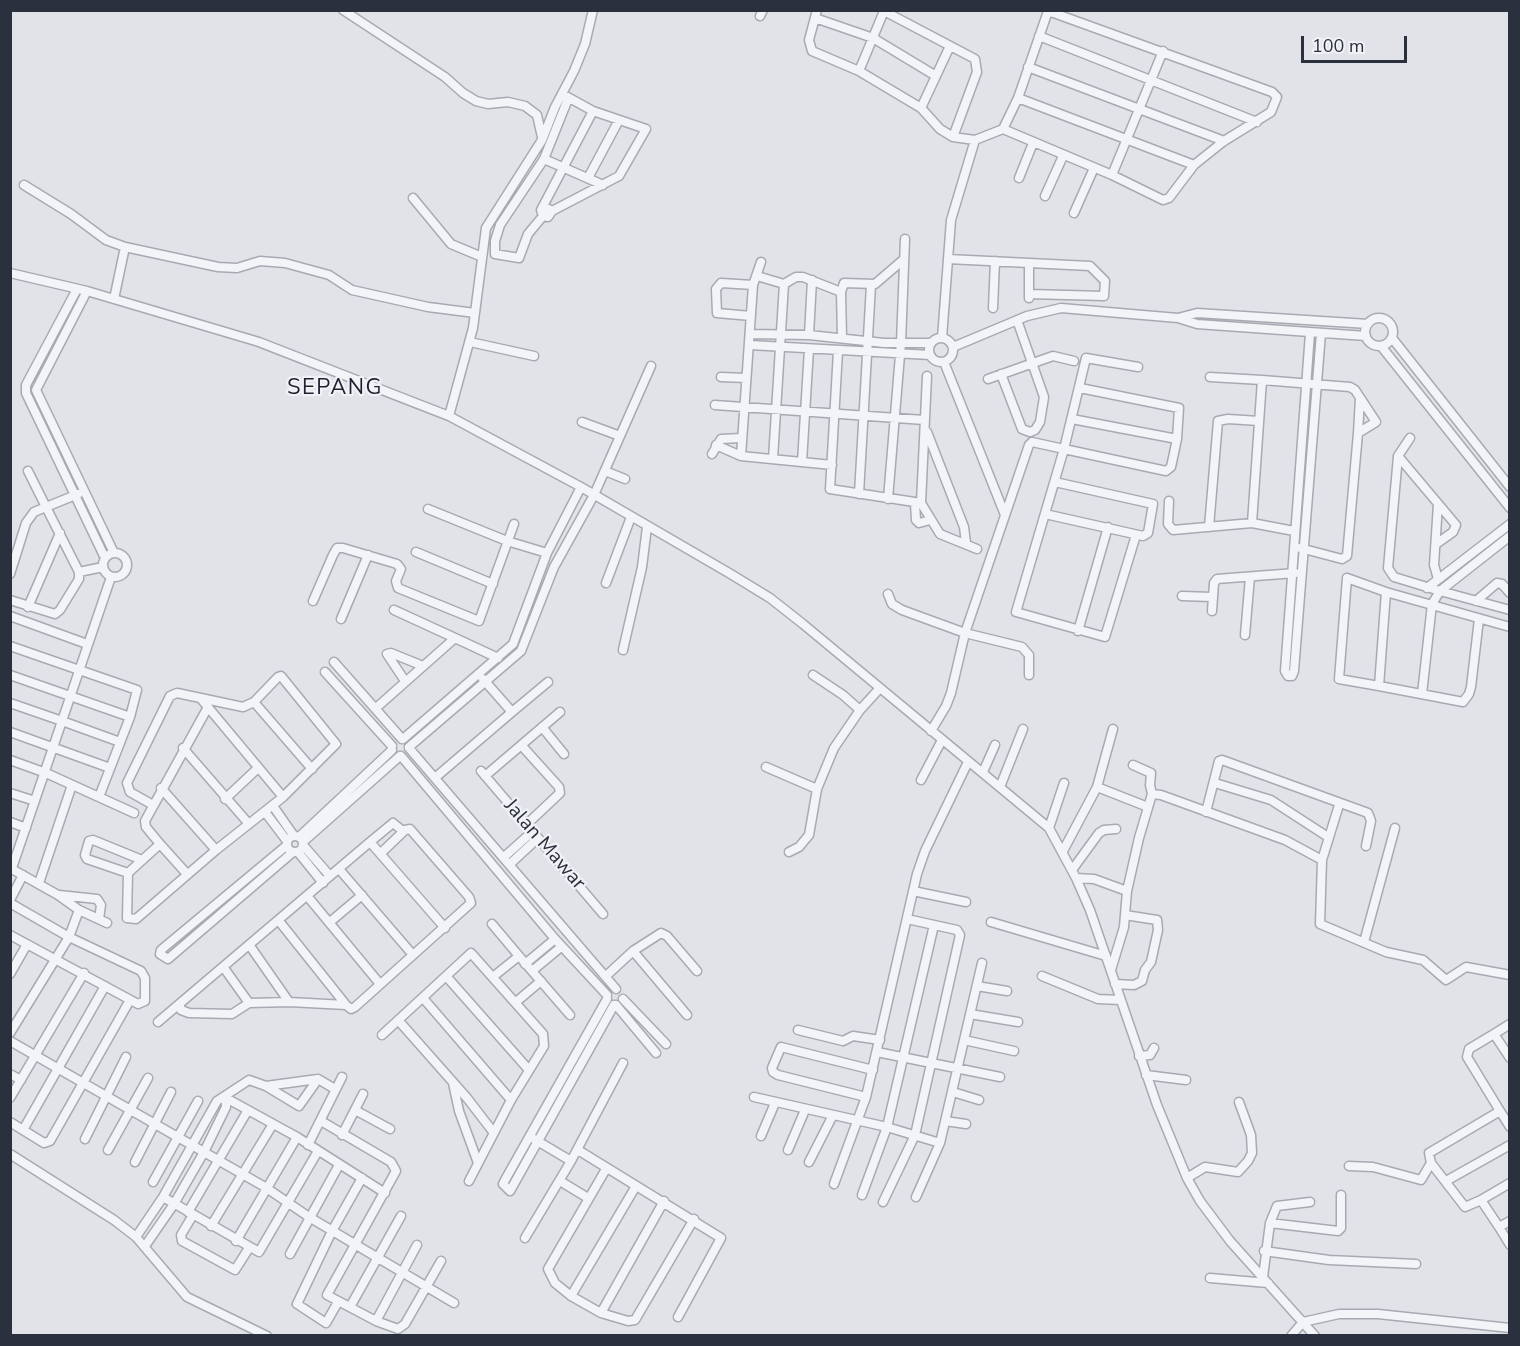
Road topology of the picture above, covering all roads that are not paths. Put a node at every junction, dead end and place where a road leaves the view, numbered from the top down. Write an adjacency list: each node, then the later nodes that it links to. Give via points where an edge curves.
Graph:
1 (343, 10): 23 (street, via 476,101 525,106 537,115)
2 (593, 10): 13 (street, via 590,32)
3 (884, 11): 6 (street); 7 (street)
4 (816, 14): 6 (street); 10 (street, via 809,40 812,51)
5 (1040, 36): 8 (street, via 1047,14 1058,13); 9 (street); 12 (street)
6 (873, 38): 10 (street); 11 (street)
7 (950, 46): 11 (street); 21 (street, via 975,60 977,67)
8 (1162, 51): 12 (street); 19 (street, via 1272,92 1276,103)
9 (1028, 67): 14 (street); 16 (street)
10 (859, 71): 15 (street)
11 (936, 76): 15 (street)
12 (1151, 79): 16 (street); 19 (street)
13 (565, 96): 17 (street); 23 (street); 28 (street)
14 (1018, 98): 20 (street); 22 (street)
15 (921, 108): 21 (street)
16 (1138, 110): 22 (street); 24 (street)
17 (593, 111): 18 (street); 30 (street)
18 (620, 120): 33 (street); 36 (street, via 646,129 621,174)
19 (1257, 122): 24 (street)
20 (1003, 129): 25 (street); 26 (street)
21 (953, 137): 25 (street)
22 (1126, 140): 29 (street); 32 (street)
23 (542, 141): 43 (street, via 488,223)
24 (1224, 141): 29 (street)
25 (974, 142): 44 (street, via 951,220)
26 (1033, 143): 27 (street); 34 (street)
27 (1063, 156): 31 (street); 37 (street)
28 (544, 159): 30 (street); 39 (street, via 500,225 495,254 519,258 528,234 543,216 541,210)
29 (1194, 165): 32 (street, via 1163,201)
30 (564, 168): 33 (street); 39 (street)
31 (1094, 168): 32 (street); 40 (street)
32 (1112, 175)
33 (588, 178): 36 (street)
34 (1019, 178)
35 (24, 185): 42 (street, via 106,240)
36 (603, 185): 39 (street)
37 (1046, 196)
38 (413, 198): 43 (street, via 451,244)
39 (548, 209)
40 (1074, 213)
41 (905, 239): 45 (street)
42 (125, 247): 58 (street); 60 (street, via 218,267 237,268 260,261 285,263 329,275 352,290 428,308)
43 (482, 257): 60 (street)
44 (948, 259): 46 (street); 74 (street)
45 (903, 260): 54 (street, via 882,281); 78 (street)
46 (995, 261): 48 (street); 59 (street)
47 (761, 262): 50 (street)
48 (1029, 263): 48 (street, via 1092,267 1104,280 1105,295 1029,296)
49 (10, 273): 55 (street)
50 (757, 276): 52 (street); 53 (street)
51 (812, 280): 52 (street, via 796,277); 57 (street); 71 (street)
52 (784, 284): 70 (street)
53 (753, 285): 62 (street); 62 (street, via 721,283 716,289 717,313)
54 (871, 285): 57 (street, via 846,282); 77 (street)
55 (77, 289): 56 (street); 61 (street)
56 (87, 291): 58 (street); 64 (street)
57 (841, 292): 73 (street)
58 (114, 299): 113 (street, via 259,342)
59 (993, 308)
60 (476, 313): 76 (street)
61 (62, 316): 64 (street); 95 (street)
62 (751, 316): 69 (street)
63 (1178, 318): 65 (street, via 1061,308); 66 (street, via 1197,313); 67 (street, via 1197,324)
64 (72, 320): 95 (street)
65 (1017, 320): 83 (street); 92 (street)
66 (1368, 324): 72 (street); 75 (street, via 1374,319 1385,320 1392,328)
67 (1310, 333): 68 (street); 103 (street)
68 (1321, 333): 72 (street); 104 (street)
69 (750, 334): 70 (street); 80 (street)
70 (780, 335): 71 (street); 82 (street)
71 (809, 335): 73 (street)
72 (1366, 336): 81 (street)
73 (842, 338): 77 (street)
74 (942, 338): 79 (street); 83 (street, via 948,339)
75 (1392, 338): 81 (street); 137 (street)
76 (470, 342): 89 (street); 113 (street)
77 (868, 342): 78 (street); 86 (street)
78 (901, 343): 79 (street); 87 (street)
79 (931, 344): 88 (street)
80 (750, 345): 82 (street); 100 (street)
81 (1381, 346): 147 (street)
82 (780, 347): 84 (street); 109 (street)
83 (953, 347): 91 (street, via 952,356)
84 (809, 349): 85 (street); 110 (street)
85 (838, 351): 86 (street); 111 (street)
86 (868, 353): 87 (street); 112 (street)
87 (900, 353): 88 (street); 114 (street)
88 (930, 355): 91 (street)
89 (534, 356)
90 (1074, 361): 92 (street, via 1053,356)
91 (944, 362): 150 (street)
92 (1032, 362): 96 (street); 96 (street, via 1044,397 1040,422 1030,432 1022,429)
93 (651, 366): 120 (street)
94 (1138, 367): 105 (street, via 1086,358)
95 (39, 371): 138 (street, via 37,395); 141 (street, via 26,385 28,398)
96 (1001, 374): 101 (street)
97 (927, 376): 118 (street)
98 (1210, 376): 102 (street)
99 (721, 377): 100 (street)
100 (746, 378): 108 (street)
101 (988, 379)
102 (1262, 380): 103 (street); 116 (street)
103 (1307, 383): 104 (street); 160 (street)
104 (1318, 384): 106 (street, via 1350,387); 170 (street)
105 (1080, 388): 115 (street); 123 (street, via 1179,408)
106 (1360, 398): 119 (street); 119 (street, via 1376,422)
107 (716, 405): 108 (street)
108 (744, 406): 109 (street); 121 (street)
109 (776, 407): 110 (street); 129 (street)
110 (805, 409): 111 (street); 130 (street)
111 (835, 412): 112 (street); 131 (street)
112 (864, 414): 114 (street); 139 (street)
113 (449, 416): 136 (street)
114 (896, 417): 118 (street); 142 (street)
115 (1072, 419): 123 (street); 125 (street)
116 (1259, 421): 153 (street); 159 (street, via 1218,421)
117 (582, 422): 120 (street)
118 (925, 424): 144 (street); 166 (street, via 964,526)
119 (1358, 433): 170 (street, via 1347,556 1342,559)
120 (620, 436): 133 (street)
121 (741, 438): 124 (street, via 721,439); 127 (street)
122 (1410, 438): 128 (street)
123 (1177, 439): 125 (street, via 1168,471)
124 (716, 445): 126 (street); 127 (street)
125 (1064, 449): 135 (street); 150 (street, via 1030,442)
126 (712, 454)
127 (741, 456): 129 (street)
128 (1398, 456): 145 (street); 188 (street, via 1388,568 1394,577)
129 (773, 459): 130 (street)
130 (802, 462): 131 (street)
131 (832, 465): 139 (street, via 830,489)
132 (28, 471): 146 (street)
133 (605, 471): 134 (street); 140 (street)
134 (625, 479)
135 (1055, 482): 149 (street); 162 (street, via 1153,504 1148,533)
136 (581, 487): 140 (street); 151 (street)
137 (1509, 487)
138 (84, 492): 141 (street); 173 (street)
139 (859, 494): 142 (street)
140 (594, 495): 152 (street); 155 (street)
141 (75, 496): 146 (street); 176 (street)
142 (888, 499): 144 (street)
143 (1169, 501): 159 (street, via 1169,528)
144 (918, 504): 166 (street, via 940,534)
145 (1438, 504): 168 (street); 168 (street, via 1456,525 1453,532)
146 (46, 507): 161 (street); 181 (street, via 34,512 26,523)
147 (1509, 508)
148 (428, 509): 165 (street)
149 (1045, 514): 158 (street); 209 (street, via 1016,612)
150 (1005, 515): 210 (street)
151 (566, 517): 155 (street); 163 (street)
152 (632, 517): 157 (street); 186 (street)
153 (1252, 523): 159 (street); 160 (street)
154 (514, 524): 165 (street)
155 (576, 524): 167 (street)
156 (1509, 524): 164 (street)
157 (647, 527): 215 (street, via 642,567); 229 (street, via 770,598)
158 (1108, 527): 162 (street); 209 (street)
159 (1209, 527)
160 (1294, 531): 169 (street)
161 (60, 533): 179 (street); 199 (street)
162 (1136, 534): 209 (street, via 1105,638)
163 (554, 538): 167 (street); 174 (street)
164 (1503, 538): 178 (street); 184 (street)
165 (507, 541): 174 (street); 187 (street)
166 (966, 543): 171 (street)
167 (565, 544): 207 (street)
168 (1436, 544): 185 (street, via 1434,565)
169 (1294, 547): 170 (street); 180 (street)
170 (1304, 548): 180 (street)
171 (977, 549)
172 (416, 552): 187 (street)
173 (114, 553): 176 (street); 182 (street, via 126,559 127,568 121,576)
174 (547, 553): 204 (street)
175 (368, 555): 187 (street, via 399,566 398,588 473,620 482,618); 196 (street, via 337,548); 205 (street)
176 (105, 558): 177 (street)
177 (103, 567): 179 (street); 182 (street)
178 (1451, 570): 184 (street); 185 (street)
179 (79, 572): 199 (street, via 79,579 57,613)
180 (1297, 573): 180 (street, via 1294,671 1288,676 1285,671); 183 (street)
181 (10, 574)
182 (111, 577): 213 (street)
183 (1250, 577): 194 (street, via 1215,580); 211 (street)
184 (1457, 578): 189 (street)
185 (1438, 579): 188 (street)
186 (606, 583)
187 (493, 584)
188 (1427, 588): 189 (street)
189 (1440, 591): 197 (street); 198 (street)
190 (1386, 592): 198 (street); 228 (street); 228 (street, via 1347,578 1339,679)
191 (1509, 593): 197 (street, via 1503,584 1497,583)
192 (888, 594): 210 (street, via 897,607)
193 (1182, 596): 194 (street)
194 (1212, 597): 202 (street)
195 (10, 600): 199 (street)
196 (313, 601)
197 (1476, 601): 201 (street)
198 (1432, 604): 206 (street); 230 (street)
199 (28, 607)
200 (394, 610): 212 (street)
201 (1509, 610)
202 (1212, 611)
203 (10, 616): 213 (street)
204 (523, 617): 207 (street); 216 (street, via 513,644)
205 (341, 619)
206 (1479, 620): 208 (street); 230 (street, via 1467,699 1458,702)
207 (533, 621): 227 (street, via 521,651)
208 (1509, 627)
209 (1078, 631)
210 (965, 633): 224 (street, via 1027,650); 244 (street, via 951,693)
211 (1245, 635)
212 (454, 638): 216 (street); 218 (street)
213 (87, 644): 219 (street)
214 (10, 646): 219 (street)
215 (622, 650)
216 (498, 658): 222 (street)
217 (334, 662): 235 (street)
218 (423, 666): 225 (street); 225 (street, via 387,653)
219 (79, 669): 231 (street); 239 (street, via 137,690)
220 (325, 672): 253 (street)
221 (10, 675): 231 (street)
222 (480, 675): 227 (street); 246 (street)
223 (813, 675): 236 (street)
224 (1029, 675)
225 (405, 681): 235 (street)
226 (548, 682): 237 (street)
227 (486, 683): 237 (street); 254 (street)
228 (1379, 686): 230 (street)
229 (880, 688): 236 (street); 244 (street)
230 (1422, 694)
231 (71, 695): 239 (street); 240 (street)
232 (254, 702): 233 (street, via 243,707); 263 (street); 263 (street, via 278,676 285,678 336,740 333,749)
233 (205, 703): 252 (street); 262 (street); 281 (street, via 177,693 170,696 128,783 130,792)
234 (10, 704): 240 (street)
235 (376, 708): 246 (street)
236 (860, 710): 274 (street, via 834,748)
237 (512, 712): 266 (street)
238 (560, 712): 241 (street)
239 (130, 717): 248 (street)
240 (62, 721): 248 (street); 251 (street)
241 (542, 727): 250 (street); 255 (street)
242 (1023, 729): 271 (street)
243 (1113, 729): 272 (street)
244 (930, 731): 247 (street)
245 (10, 732): 251 (street)
246 (403, 739): 253 (street, via 396,740); 254 (street)
247 (942, 740): 258 (street); 267 (street)
248 (120, 742): 261 (street)
249 (995, 745): 264 (street)
250 (522, 746): 294 (street, via 560,793); 294 (street, Jalan Mawar, via 483,774)
251 (53, 747): 261 (street); 265 (street)
252 (183, 748): 273 (street); 278 (street)
253 (392, 748): 256 (street); 298 (street)
254 (409, 748): 256 (street, via 407,754); 266 (street)
255 (564, 754)
256 (400, 756): 298 (street); 336 (street)
257 (10, 760): 265 (street)
258 (968, 762): 264 (street); 317 (street, via 925,850)
259 (1133, 765): 276 (street, via 1151,773)
260 (766, 767): 274 (street)
261 (110, 768): 277 (street)
262 (258, 768): 278 (street); 279 (street)
263 (312, 769): 279 (street)
264 (983, 772): 271 (street)
265 (46, 773): 270 (street); 280 (street)
266 (436, 777): 306 (street)
267 (921, 780)
268 (1064, 783): 290 (street)
269 (1215, 783): 282 (street, via 1222,760); 285 (street); 295 (street, via 1271,800)
270 (72, 785): 277 (street); 315 (street)
271 (1000, 786): 290 (street)
272 (1097, 787): 283 (street); 302 (street)
273 (161, 788): 281 (street); 300 (street)
274 (817, 789): 303 (street, via 809,835)
275 (10, 793): 280 (street)
276 (1152, 794): 283 (street); 285 (street)
277 (99, 797): 286 (street)
278 (225, 798): 288 (street)
279 (283, 798): 284 (street)
280 (35, 801): 289 (street)
281 (153, 805): 297 (street, via 145,824)
282 (1339, 805): 295 (street); 299 (street, via 1371,816)
283 (1148, 807): 318 (street)
284 (269, 809): 288 (street); 298 (street)
285 (1206, 812): 307 (street, via 1285,840)
286 (135, 813)
287 (10, 822): 289 (street)
288 (249, 824): 300 (street)
289 (26, 828): 301 (street)
290 (1049, 828): 302 (street)
291 (1395, 828): 337 (street)
292 (1116, 829): 313 (street, via 1099,833)
293 (403, 831): 296 (street, via 391,824); 304 (street); 333 (street, via 413,831 471,899)
294 (532, 832): 306 (street); 325 (street, Jalan Mawar)
295 (1328, 837): 307 (street)
296 (370, 842): 304 (street); 309 (street)
297 (160, 844): 305 (street); 312 (street)
298 (295, 844): 298 (street, via 168,959 160,954 161,950); 314 (street); 316 (street)
299 (1366, 846)
300 (216, 849): 312 (street)
301 (14, 851): 308 (street)
302 (1063, 851): 313 (street)
303 (789, 852)
304 (381, 853): 333 (street)
305 (142, 860): 310 (street); 310 (street, via 93,840 89,842 87,860)
306 (507, 860): 357 (street)
307 (1322, 860): 337 (street, via 1320,924)
308 (11, 868): 311 (street)
309 (339, 868): 314 (street); 320 (street)
310 (128, 873): 312 (street, via 125,911 130,920)
311 (23, 874): 315 (street); 322 (street)
312 (187, 874)
313 (1074, 874): 318 (street); 344 (street)
314 (330, 876): 316 (street)
315 (39, 883): 319 (street)
316 (323, 883): 321 (street)
317 (913, 891): 323 (street); 327 (street)
318 (1127, 891): 326 (street)
319 (58, 895): 324 (street); 324 (street, via 97,900 103,921)
320 (362, 895): 329 (street); 342 (street)
321 (308, 897): 328 (street); 329 (street)
322 (10, 901): 335 (street)
323 (966, 902)
324 (79, 910): 335 (street)
325 (603, 914)
326 (1125, 915): 349 (street); 361 (street, via 1157,920 1158,930 1142,981 1134,985)
327 (907, 919): 332 (street); 385 (street)
328 (279, 921): 339 (street); 372 (street)
329 (330, 922): 360 (street)
330 (991, 922): 344 (street)
331 (492, 924): 343 (street)
332 (934, 925): 396 (street); 399 (street, via 957,930 960,935)
333 (445, 928): 342 (street)
334 (10, 935): 338 (street)
335 (69, 937): 345 (street); 366 (street, via 143,973 145,1001 140,1005)
336 (555, 939): 340 (street); 347 (street)
337 (1364, 942): 354 (street, via 1386,952 1423,960 1446,980 1466,967)
338 (26, 946): 345 (street); 353 (street)
339 (250, 946): 348 (street); 369 (street)
340 (561, 947): 350 (street); 368 (street)
341 (633, 951): 351 (street, via 657,934 664,934); 357 (street); 376 (street)
342 (413, 955): 360 (street)
343 (519, 956): 347 (street); 356 (street)
344 (1106, 956): 349 (street)
345 (55, 959): 352 (street); 382 (street)
346 (982, 963): 363 (street)
347 (525, 964): 350 (street)
348 (224, 968): 371 (street); 373 (street)
349 (1111, 970): 361 (street)
350 (532, 971): 359 (street)
351 (697, 971)
352 (84, 973): 362 (street); 393 (street)
353 (10, 974)
354 (1509, 975)
355 (446, 976): 356 (street, via 471,953); 365 (street); 402 (street)
356 (494, 976): 370 (street)
357 (606, 976): 368 (street, via 616,989 610,990)
358 (1042, 976): 367 (street, via 1098,999)
359 (541, 981): 370 (street); 375 (street)
360 (380, 984): 372 (street, via 355,1007)
361 (1115, 984): 367 (street)
362 (105, 986): 366 (street); 400 (street)
363 (977, 986): 364 (street); 374 (street)
364 (1007, 991)
365 (423, 998): 377 (street); 424 (street)
366 (130, 1000): 412 (street)
367 (1120, 1000): 394 (street)
368 (613, 1001): 388 (street); 392 (street); 451 (street); 454 (street)
369 (289, 1002): 371 (street); 372 (street)
370 (516, 1002): 402 (street, via 545,1040)
371 (249, 1003): 373 (street, via 232,1014 189,1013)
372 (346, 1005)
373 (180, 1006): 378 (street)
374 (970, 1014): 379 (street); 386 (street)
375 (570, 1015)
376 (687, 1015)
377 (398, 1020): 384 (street); 413 (street)
378 (158, 1022)
379 (1018, 1022)
380 (1509, 1024): 383 (street)
381 (798, 1030): 385 (street, via 843,1041 853,1036)
382 (10, 1032)
383 (1494, 1034): 397 (street); 433 (street, via 1469,1050 1467,1057)
384 (382, 1035)
385 (880, 1040): 391 (street)
386 (964, 1040): 390 (street); 401 (street)
387 (10, 1041): 393 (street)
388 (666, 1044)
389 (1154, 1048): 394 (street, via 1150,1055)
390 (1014, 1051)
391 (877, 1052): 396 (street); 403 (street)
392 (656, 1053)
393 (37, 1055): 400 (street); 410 (street)
394 (1139, 1056): 405 (street)
395 (126, 1057): 419 (street)
396 (903, 1058): 399 (street); 442 (street)
397 (1509, 1058)
398 (624, 1063): 460 (street)
399 (930, 1064): 401 (street); 448 (street)
400 (60, 1068): 412 (street); 445 (street)
401 (957, 1069): 407 (street); 417 (street)
402 (529, 1070): 424 (street)
403 (873, 1070): 420 (street); 420 (street, via 781,1047 772,1068 777,1075)
404 (10, 1074): 410 (street)
405 (1146, 1075): 411 (street); 476 (street)
406 (342, 1077): 415 (street)
407 (1000, 1077)
408 (148, 1078): 429 (street)
409 (318, 1079): 414 (street); 414 (street, via 299,1106); 415 (street)
410 (21, 1080): 422 (street)
411 (1186, 1080)
412 (83, 1081): 419 (street); 445 (street, via 50,1141 44,1143)
413 (453, 1083): 446 (street); 469 (street)
414 (266, 1086): 423 (street, via 249,1080)
415 (335, 1089): 435 (street)
416 (171, 1092): 439 (street)
417 (953, 1092): 425 (street); 436 (street)
418 (363, 1094): 431 (street)
419 (108, 1095): 429 (street); 453 (street)
420 (866, 1096): 438 (street)
421 (754, 1097): 428 (street)
422 (10, 1098)
423 (226, 1098): 430 (street); 458 (street, via 217,1101); 463 (street, via 226,1107)
424 (511, 1100): 446 (street)
425 (979, 1100)
426 (198, 1101): 452 (street)
427 (1239, 1102): 476 (street, via 1251,1135 1252,1153 1248,1161 1238,1172 1205,1167)
428 (775, 1103): 432 (street); 449 (street)
429 (131, 1109): 439 (street); 459 (street)
430 (249, 1110): 440 (street); 465 (street)
431 (355, 1110): 444 (street); 447 (street)
432 (805, 1110): 434 (street); 461 (street)
433 (1500, 1111): 443 (street); 470 (street, via 1432,1149)
434 (832, 1117): 438 (street); 468 (street)
435 (321, 1121): 447 (street); 456 (street)
436 (945, 1121): 441 (street); 455 (street)
437 (10, 1122): 445 (street)
438 (858, 1122): 442 (street); 482 (street)
439 (156, 1124): 452 (street); 467 (street)
440 (273, 1124): 450 (street); 474 (street)
441 (966, 1124)
442 (887, 1127): 448 (street); 486 (street)
443 (1509, 1127)
444 (390, 1128)
445 (23, 1130)
446 (494, 1133): 469 (street)
447 (342, 1135): 485 (street, via 395,1165)
448 (915, 1135): 455 (street); 494 (street)
449 (761, 1136)
450 (297, 1137): 456 (street); 484 (street)
451 (530, 1137): 454 (street); 454 (street, via 503,1184 510,1191)
452 (178, 1138): 458 (street); 480 (street)
453 (85, 1139)
454 (539, 1142): 466 (street)
455 (940, 1143): 489 (street)
456 (308, 1145): 462 (street)
457 (1509, 1145): 479 (street)
458 (192, 1146): 463 (street); 488 (street)
459 (108, 1150)
460 (578, 1150): 466 (street); 473 (street)
461 (788, 1150)
462 (318, 1151): 471 (street); 493 (street)
463 (204, 1152): 465 (street); 496 (street)
464 (10, 1155): 506 (street)
465 (217, 1160): 474 (street); 497 (street)
466 (571, 1161): 478 (street)
467 (135, 1162)
468 (809, 1162)
469 (478, 1163): 477 (street)
470 (1431, 1163): 472 (street, via 1421,1180 1373,1167); 479 (street)
471 (339, 1165): 475 (street); 499 (street)
472 (1348, 1166)
473 (606, 1169): 483 (street); 490 (street)
474 (242, 1173): 484 (street); 503 (street)
475 (362, 1178): 485 (street); 505 (street)
476 (1187, 1178): 521 (street, via 1218,1225)
477 (469, 1181)
478 (560, 1181): 490 (street); 507 (street)
479 (1446, 1181): 491 (street, via 1465,1207)
480 (153, 1182)
481 (1509, 1183): 491 (street)
482 (834, 1184)
483 (636, 1186): 492 (street); 523 (street)
484 (265, 1187): 493 (street); 508 (street)
485 (385, 1193): 509 (street)
486 (862, 1195)
487 (1341, 1195): 502 (street, via 1338,1231)
488 (163, 1197): 496 (street); 506 (street)
489 (916, 1197)
490 (588, 1198): 523 (street, via 548,1269 555,1284)
491 (1481, 1200): 504 (street)
492 (664, 1201): 500 (street); 527 (street)
493 (288, 1202): 499 (street); 513 (street, via 261,1250)
494 (883, 1202)
495 (1310, 1202): 502 (street, via 1277,1206)
496 (174, 1204): 497 (street); 512 (street)
497 (190, 1214): 503 (street); 513 (street, via 181,1236 183,1241 235,1270)
498 (401, 1216): 516 (street)
499 (309, 1217): 505 (street); 515 (street)
500 (694, 1219): 527 (street, via 635,1320); 528 (street, via 721,1240)
501 (1509, 1221): 504 (street)
502 (1270, 1223): 514 (street)
503 (211, 1226): 508 (street)
504 (1499, 1227): 511 (street)
505 (332, 1230): 509 (street); 524 (street, via 297,1304 326,1323)
506 (136, 1237): 512 (street)
507 (525, 1238)
508 (236, 1240): 513 (street)
509 (356, 1244): 516 (street); 524 (street, via 327,1292)
510 (417, 1245): 519 (street)
511 (1509, 1245)
512 (145, 1246): 532 (street, via 188,1297)
513 (249, 1248)
514 (1264, 1251): 518 (street, via 1329,1260); 521 (street)
515 (290, 1254)
516 (378, 1257): 519 (street); 526 (street)
517 (441, 1261): 522 (street)
518 (1416, 1264)
519 (402, 1271): 522 (street); 529 (street)
520 (1210, 1278): 521 (street)
521 (1266, 1280): 530 (street)
522 (426, 1286): 525 (street); 529 (street, via 401,1328)
523 (571, 1296): 527 (street)
524 (338, 1302): 526 (street)
525 (454, 1303)
526 (350, 1307): 529 (street)
527 (601, 1313)
528 (678, 1317)
529 (376, 1322)
530 (1303, 1322): 531 (street, via 1324,1315 1378,1314); 533 (street); 534 (street)
531 (1509, 1328)
532 (267, 1335)
533 (1290, 1335)
534 (1316, 1335)

